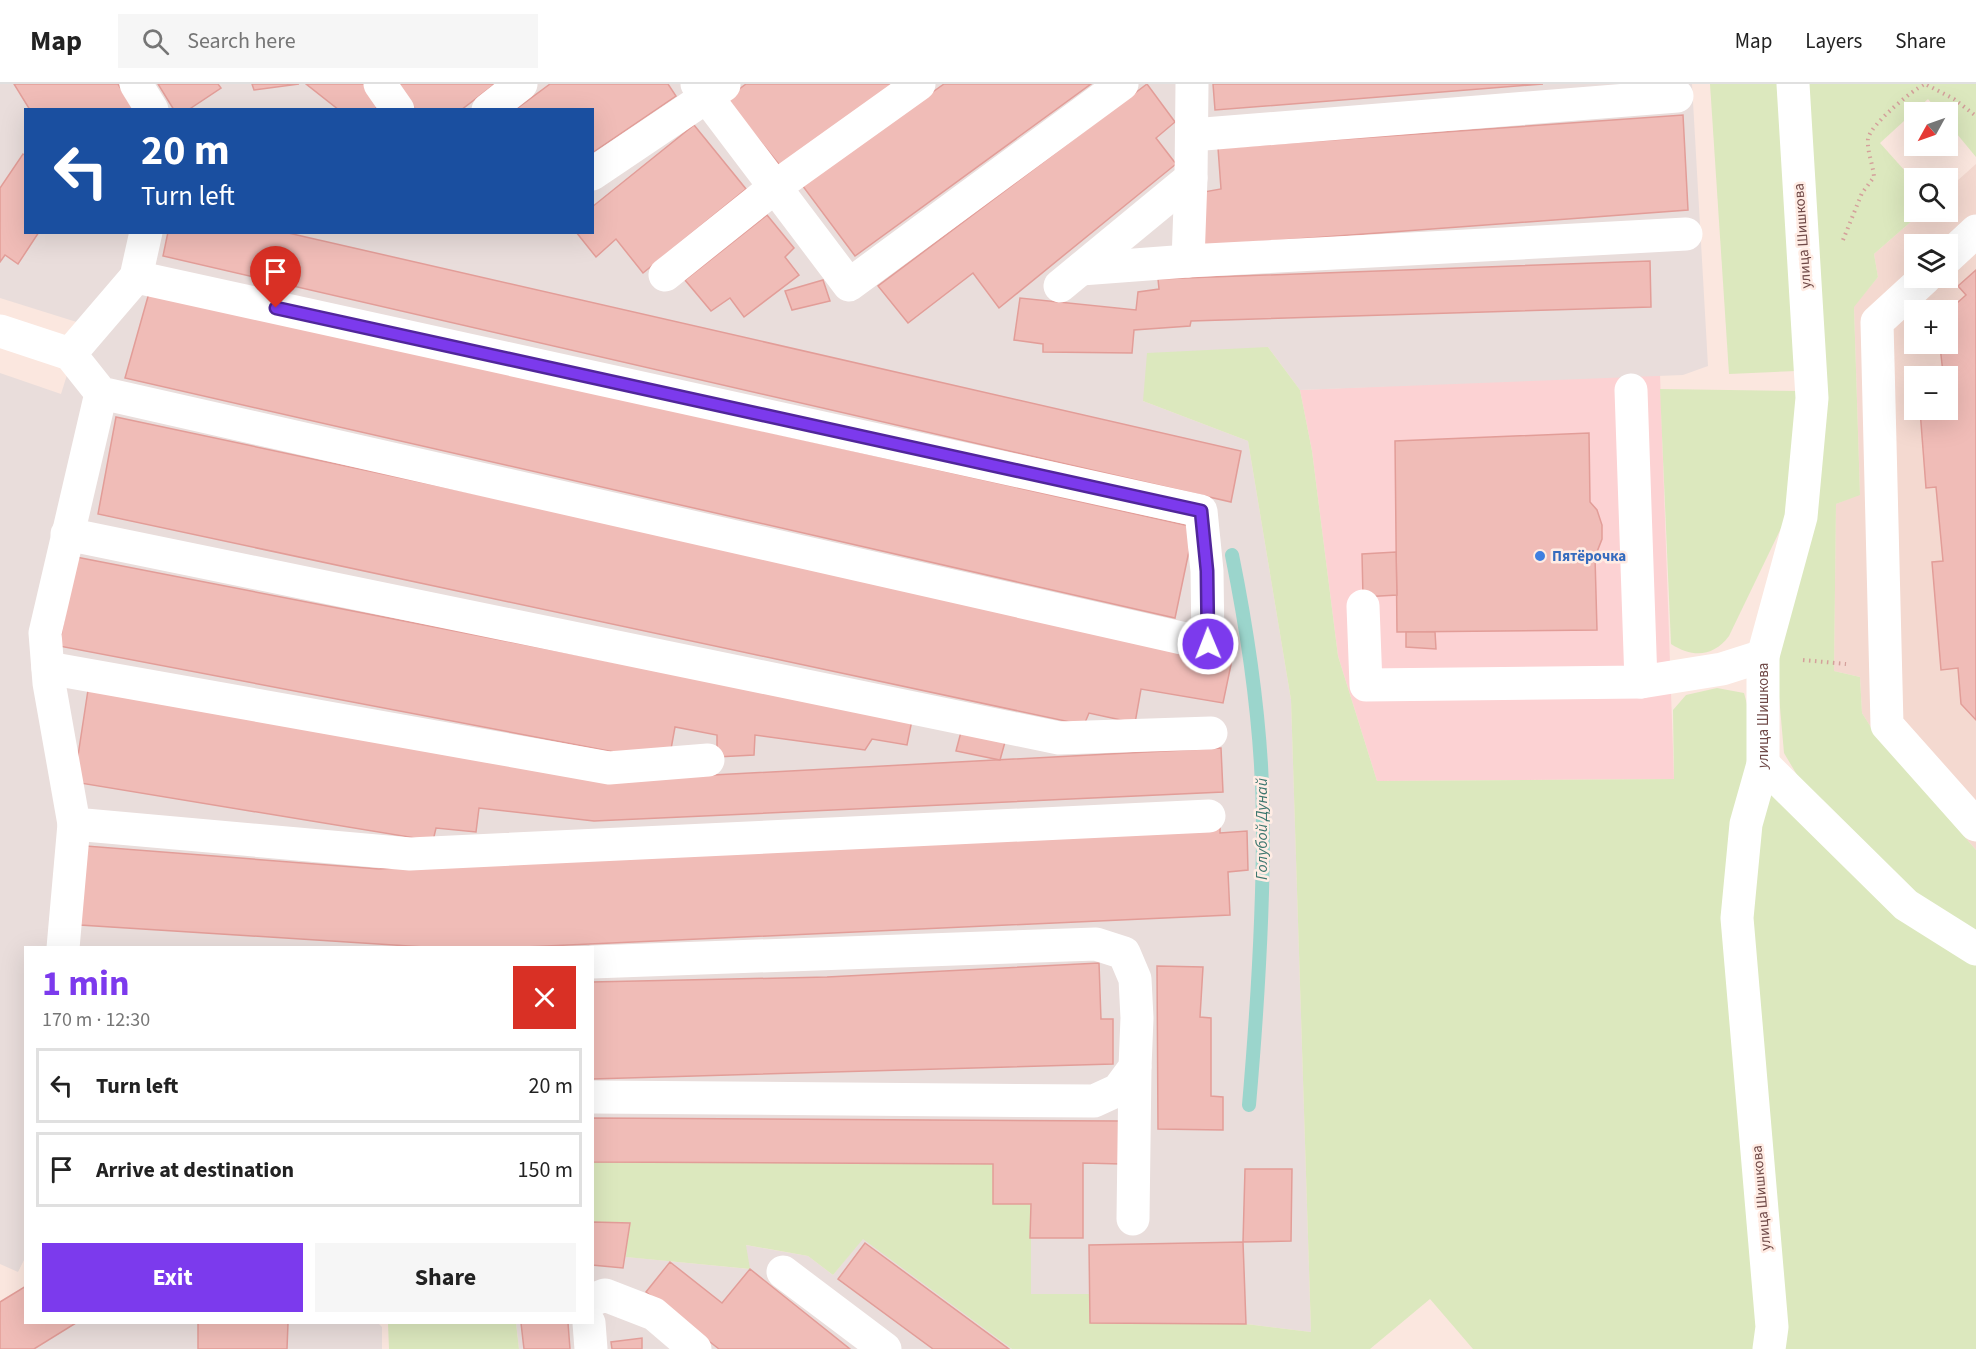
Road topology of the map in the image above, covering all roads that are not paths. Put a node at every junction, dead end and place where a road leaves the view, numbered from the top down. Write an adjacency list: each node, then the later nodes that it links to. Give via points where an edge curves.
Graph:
1 (136, 84): 10 (street)
2 (380, 84): 11 (street)
3 (521, 84): 12 (street)
4 (919, 84): 16 (street)
5 (1122, 84): 16 (street, via 849,285)
6 (1192, 84): 13 (street)
7 (1793, 84): 31 (street, улица Шишкова, via 1812,398 1801,516)
8 (710, 88): 14 (street); 16 (street)
9 (1677, 96): 13 (street)
10 (151, 108)
11 (397, 108)
12 (491, 108)
13 (1192, 135): 15 (street)
14 (594, 173)
15 (1191, 178): 21 (street); 21 (street, via 1070,277)
16 (775, 187): 22 (street)
17 (1976, 231): 20 (street)
18 (146, 234): 23 (street)
19 (1686, 234): 21 (street)
20 (1958, 248)
21 (1188, 261)
22 (666, 275)
23 (136, 277): 26 (street); 28 (street, via 1201,511 1208,644)
24 (1914, 288): 39 (street, via 1877,322 1887,725)
25 (0, 331): 26 (street)
26 (70, 354): 28 (street)
27 (1631, 390): 33 (street)
28 (101, 393): 29 (street)
29 (67, 534): 32 (street, via 45,633); 34 (street, via 1059,738)
30 (1363, 606): 33 (street, via 1366,685)
31 (1763, 656): 33 (street, via 1722,669); 36 (street, улица Шишкова)
32 (48, 668): 35 (street, via 609,768); 38 (street)
33 (1641, 682)
34 (1211, 732)
35 (708, 760)
36 (1763, 764): 41 (street, via 1906,905); 52 (street, улица Шишкова, via 1746,824 1737,918 1772,1327)
37 (1209, 816): 38 (street, via 410,854)
38 (74, 824): 40 (street)
39 (1976, 825)
40 (63, 946)
41 (1976, 949)
42 (594, 962): 43 (street, via 1096,944 1124,953 1135,979)
43 (1135, 1067): 44 (street, via 1118,1090 1094,1101); 45 (street)
44 (594, 1097)
45 (1133, 1219)
46 (783, 1272): 51 (street)
47 (594, 1299): 50 (street, via 605,1295 654,1314)
48 (589, 1324): 49 (street)
49 (591, 1349)
50 (694, 1349)
51 (885, 1349)
52 (1769, 1349)

